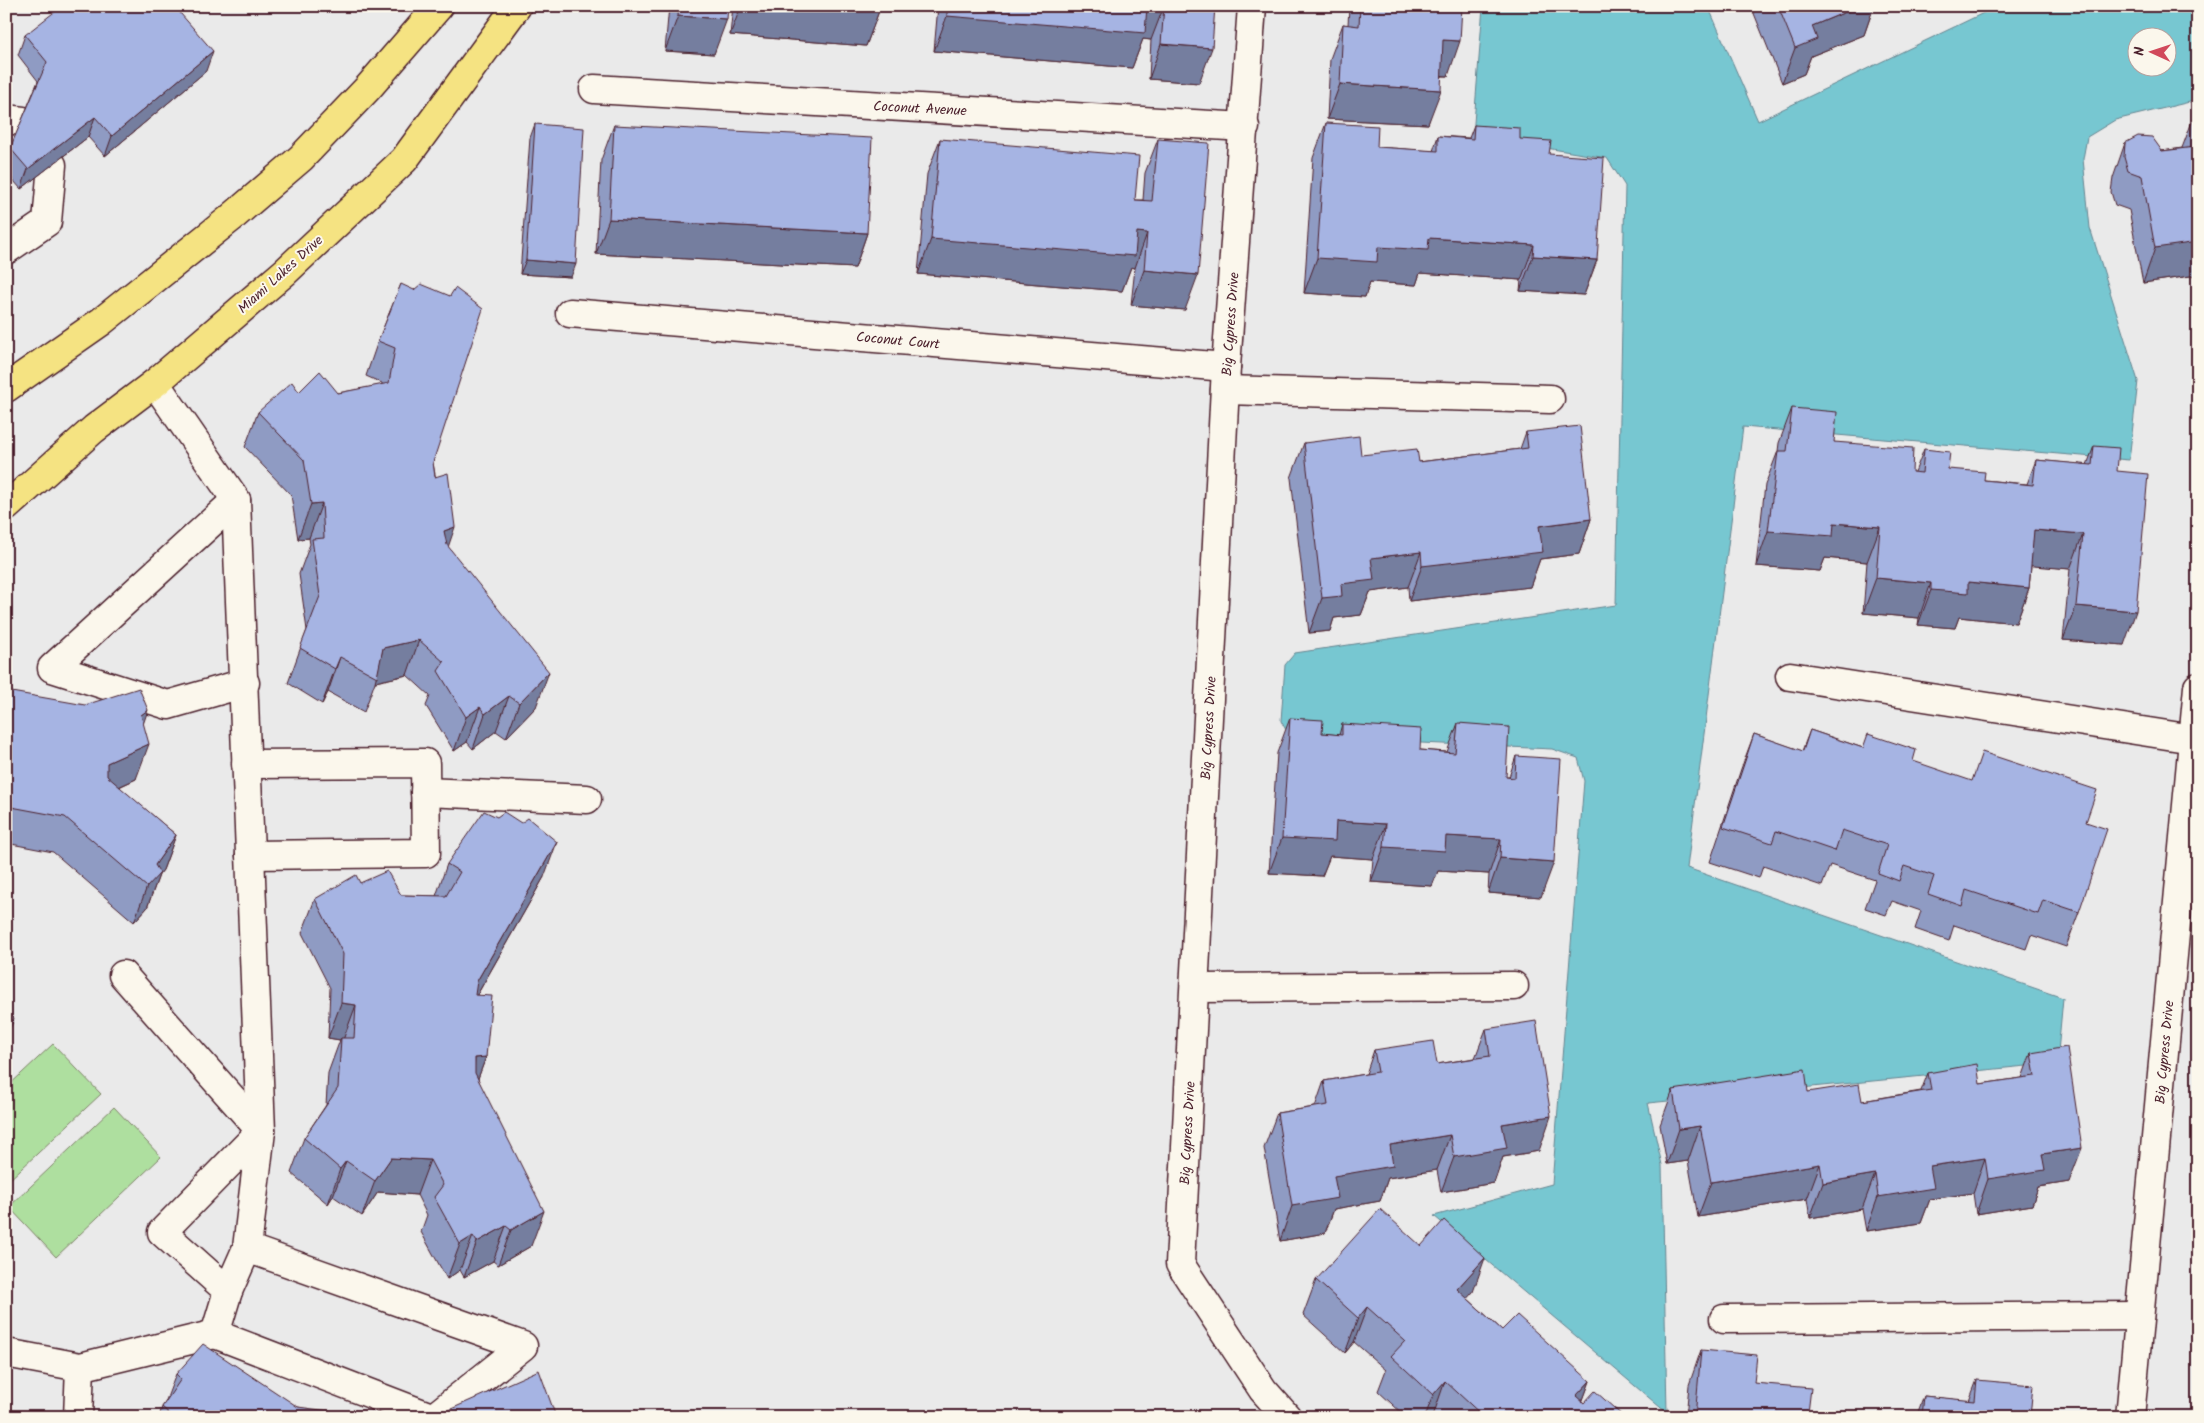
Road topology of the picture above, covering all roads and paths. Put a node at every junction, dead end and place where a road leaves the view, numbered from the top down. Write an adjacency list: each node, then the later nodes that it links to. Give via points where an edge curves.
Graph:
1 (439, 6): 11 (main road, via 301,158 102,321)
2 (517, 6): 10 (main road, Miami Lakes Drive, via 404,160 285,272)
3 (1252, 6): 5 (street, Big Cypress Drive)
4 (594, 89): 5 (street, Coconut Avenue)
5 (1245, 127): 9 (street, Big Cypress Drive)
6 (52, 166): 7 (street, via 47,222)
7 (6, 250)
8 (570, 313): 9 (street, Coconut Court)
9 (1226, 378): 12 (street, Coconut Court); 25 (street, Big Cypress Drive)
10 (155, 383): 13 (street); 14 (main road, Miami Lakes Drive, via 94,430)
11 (6, 388)
12 (1550, 399)
13 (236, 500): 16 (street); 16 (street, via 52,668 168,705)
14 (6, 507)
15 (1790, 676): 18 (street)
16 (245, 683): 19 (street)
17 (2198, 687): 18 (street, Big Cypress Drive)
18 (2193, 739): 29 (street, Big Cypress Drive)
19 (246, 764): 20 (street, via 425,763); 22 (street)
20 (425, 792): 21 (street); 22 (street, via 426,854)
21 (587, 799)
22 (250, 855): 26 (street)
23 (123, 975): 26 (street)
24 (1514, 986): 25 (street)
25 (1194, 988): 36 (street, Big Cypress Drive, via 1180,1264 1263,1390)
26 (261, 1131): 27 (street); 28 (street, via 162,1232)
27 (247, 1248): 28 (street); 35 (street, via 523,1346)
28 (228, 1291): 31 (street)
29 (2139, 1316): 30 (street); 37 (street, Big Cypress Drive)
30 (1724, 1319)
31 (214, 1334): 33 (street); 35 (street)
32 (6, 1353): 33 (street)
33 (80, 1367): 34 (street)
34 (78, 1417)
35 (432, 1417)
36 (1287, 1417)
37 (2130, 1417)

